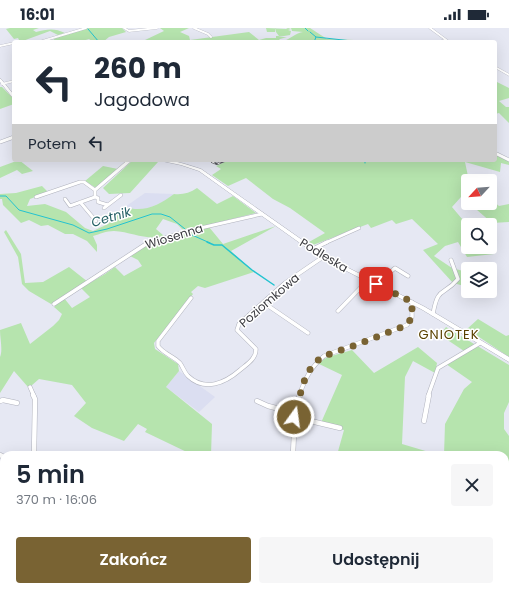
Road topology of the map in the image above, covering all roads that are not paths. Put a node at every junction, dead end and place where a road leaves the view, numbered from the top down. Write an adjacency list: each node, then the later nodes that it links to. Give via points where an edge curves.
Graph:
1 (86, 28): 7 (street)
2 (124, 28): 3 (street, via 129,32)
3 (157, 28)
4 (196, 28): 6 (street)
5 (430, 28): 8 (street)
6 (210, 37)
7 (46, 40)
8 (446, 40)
9 (12, 44): 10 (street)
10 (0, 46)
11 (497, 68): 12 (street)
12 (509, 75)
13 (12, 81): 14 (street)
14 (1, 82): 15 (street)
15 (12, 95)
16 (12, 138): 17 (street)
17 (0, 142)
18 (497, 154): 19 (street)
19 (509, 160)
20 (128, 162): 22 (street)
21 (172, 162): 30 (street, Podleska, via 200,170)
22 (95, 190): 24 (street); 25 (street, via 80,182)
23 (120, 195): 28 (street)
24 (95, 197): 27 (street); 28 (street, via 98,198 98,202)
25 (36, 198)
26 (65, 199): 27 (street, via 70,206)
27 (80, 202): 31 (street)
28 (108, 206): 29 (street)
29 (104, 208)
30 (262, 214): 33 (street, Podleska); 42 (street, Wiosenna, via 183,232 146,244)
31 (96, 221)
32 (359, 228): 33 (street)
33 (312, 250): 34 (street, Podleska)
34 (324, 257): 37 (street, Podleska); 41 (street, Poziomkowa, via 286,283)
35 (450, 260): 44 (street, via 458,279 438,294)
36 (408, 276): 38 (street, via 395,268)
37 (368, 280): 38 (street, Podleska); 43 (street)
38 (376, 284): 40 (street, Podleska)
39 (191, 298): 41 (street, Poziomkowa, via 158,341 158,346 179,362 189,376 199,383 208,385 223,384 255,357 256,349 236,327)
40 (412, 302): 44 (street, Podleska); 52 (street, via 412,317 407,325 320,358 308,372)
41 (264, 303): 45 (street)
42 (54, 304)
43 (338, 311)
44 (433, 314): 46 (street, Podleska)
45 (308, 333)
46 (480, 343): 47 (street, Podleska); 53 (street, via 438,368 429,393)
47 (509, 360)
48 (30, 387): 55 (street, via 35,399)
49 (0, 401): 51 (street)
50 (258, 401): 52 (street)
51 (17, 403)
52 (294, 415): 54 (street); 56 (street)
53 (424, 421)
54 (340, 428)
55 (34, 451)
56 (293, 451)

